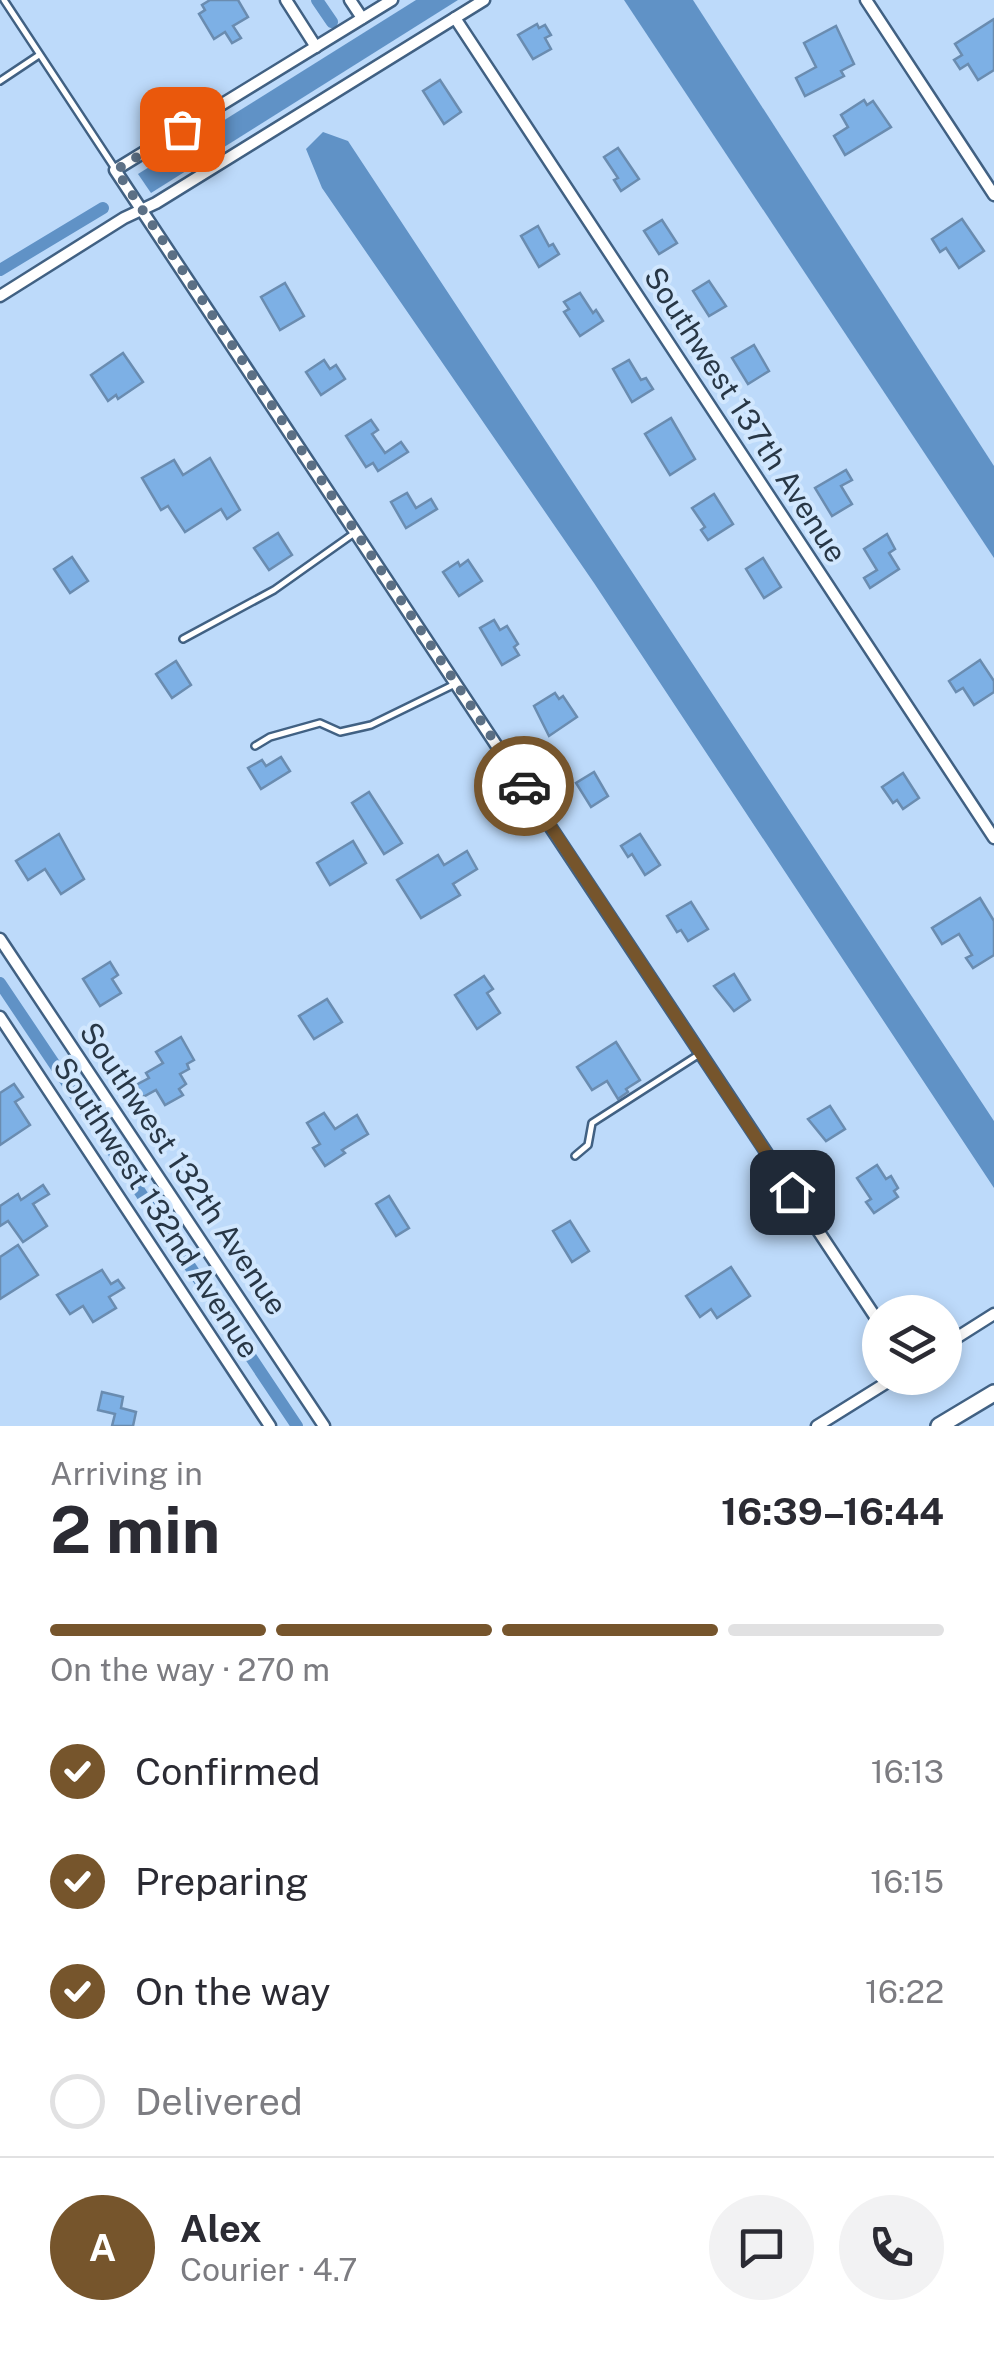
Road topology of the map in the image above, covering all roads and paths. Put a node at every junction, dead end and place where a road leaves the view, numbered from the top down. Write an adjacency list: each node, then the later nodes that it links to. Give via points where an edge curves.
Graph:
1 (4, 0): 10 (lane)
2 (286, 0): 9 (street)
3 (350, 0): 7 (street)
4 (392, 0): 7 (street)
5 (484, 0): 8 (street)
6 (866, 0): 13 (street)
7 (362, 18): 9 (street)
8 (454, 18): 14 (street); 20 (street, Southwest 137th Avenue)
9 (316, 47): 12 (street)
10 (40, 54): 11 (lane); 12 (lane)
11 (0, 81)
12 (116, 170): 14 (street)
13 (994, 194)
14 (143, 210): 15 (street); 16 (street)
15 (0, 296)
16 (356, 532): 17 (lane, via 274,590); 18 (street)
17 (183, 639)
18 (456, 683): 19 (lane, via 372,725 340,732 320,723); 23 (street)
19 (255, 746)
20 (994, 838)
21 (0, 939): 31 (street, Southwest 132th Avenue)
22 (0, 1016): 30 (street, Southwest 132nd Avenue)
23 (701, 1053): 24 (lane, via 592,1123 588,1145); 25 (street)
24 (575, 1156)
25 (862, 1297)
26 (994, 1314): 27 (street)
27 (962, 1334)
28 (994, 1392): 33 (main road)
29 (867, 1395): 32 (street)
30 (270, 1426)
31 (324, 1426)
32 (817, 1426)
33 (939, 1426)

